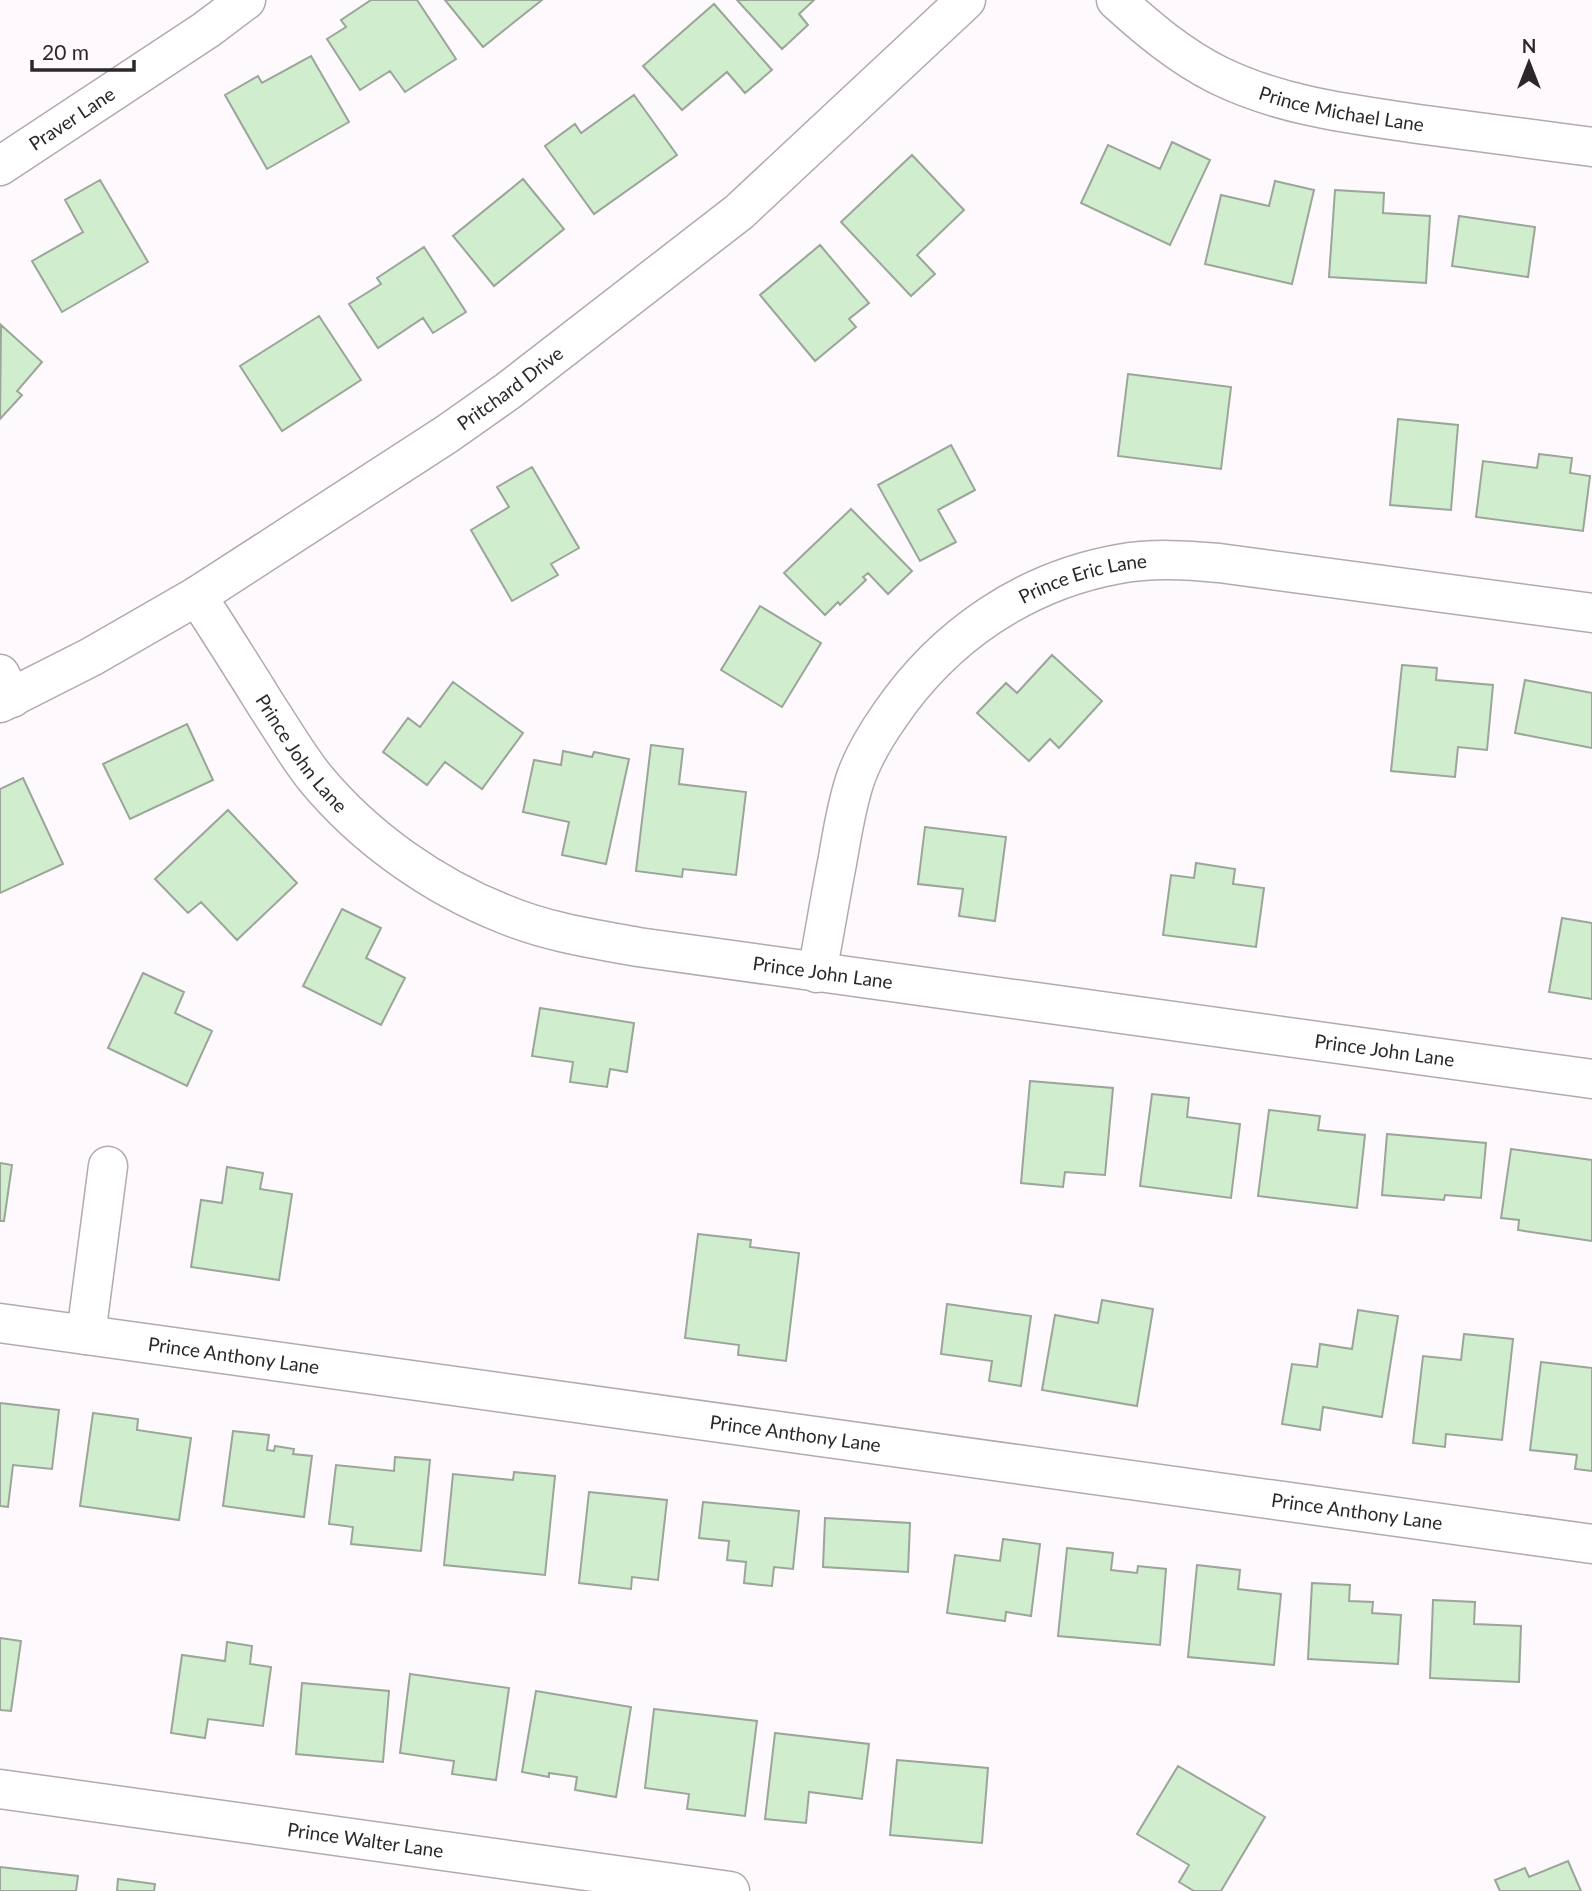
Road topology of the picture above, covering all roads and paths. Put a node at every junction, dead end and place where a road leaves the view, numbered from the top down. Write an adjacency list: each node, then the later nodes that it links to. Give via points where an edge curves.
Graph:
1 (246, 0): 5 (street, Praver Lane)
2 (966, 0): 6 (street, Pritchard Drive, via 739,212 552,357 447,434)
3 (1116, 0): 4 (street, Prince Michael Lane, via 1194,61 1293,103)
4 (1592, 147)
5 (0, 166)
6 (197, 596): 8 (street, Pritchard Drive, via 90,657); 9 (street, Prince John Lane, via 314,776 364,829 430,876 504,915 564,933)
7 (1592, 613): 9 (street, Prince Eric Lane, via 1179,560 1120,564 1038,589 986,617 939,657 901,699 872,743 845,816)
8 (4, 692)
9 (817, 973): 10 (street, Prince John Lane)
10 (1592, 1079)
11 (108, 1166): 13 (street)
12 (0, 1323): 13 (street, Prince Anthony Lane)
13 (86, 1335): 14 (street, Prince Anthony Lane)
14 (1592, 1544)
15 (0, 1789): 16 (street, Prince Walter Lane)
16 (730, 1891)

